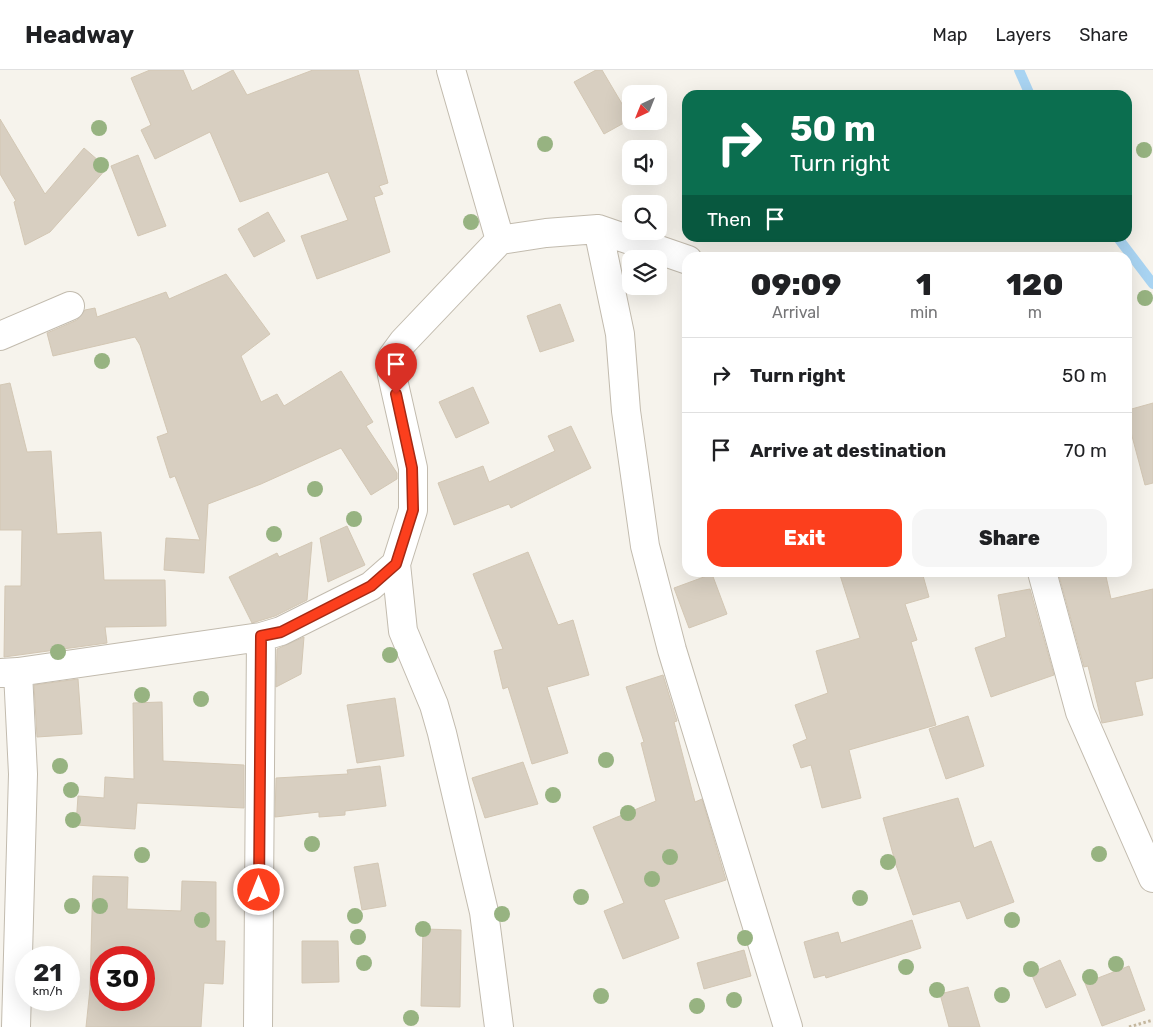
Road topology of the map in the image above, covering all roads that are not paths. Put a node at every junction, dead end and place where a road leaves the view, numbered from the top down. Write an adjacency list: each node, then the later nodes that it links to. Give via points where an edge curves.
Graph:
1 (451, 70): 3 (street)
2 (598, 229): 3 (street); 4 (street); 15 (street, via 620,334 626,411 645,546 672,650)
3 (500, 240): 7 (street, via 392,357 392,375 412,468 413,510)
4 (682, 258)
5 (70, 306): 6 (street)
6 (0, 336)
7 (396, 564): 9 (street, via 371,586 281,632); 14 (street, via 403,631 434,705 484,912)
8 (1043, 577): 11 (street, via 1080,712)
9 (261, 636): 10 (street); 13 (street)
10 (9, 672): 12 (street, via 23,774)
11 (1153, 878)
12 (16, 1027)
13 (258, 1027)
14 (499, 1027)
15 (788, 1027)

